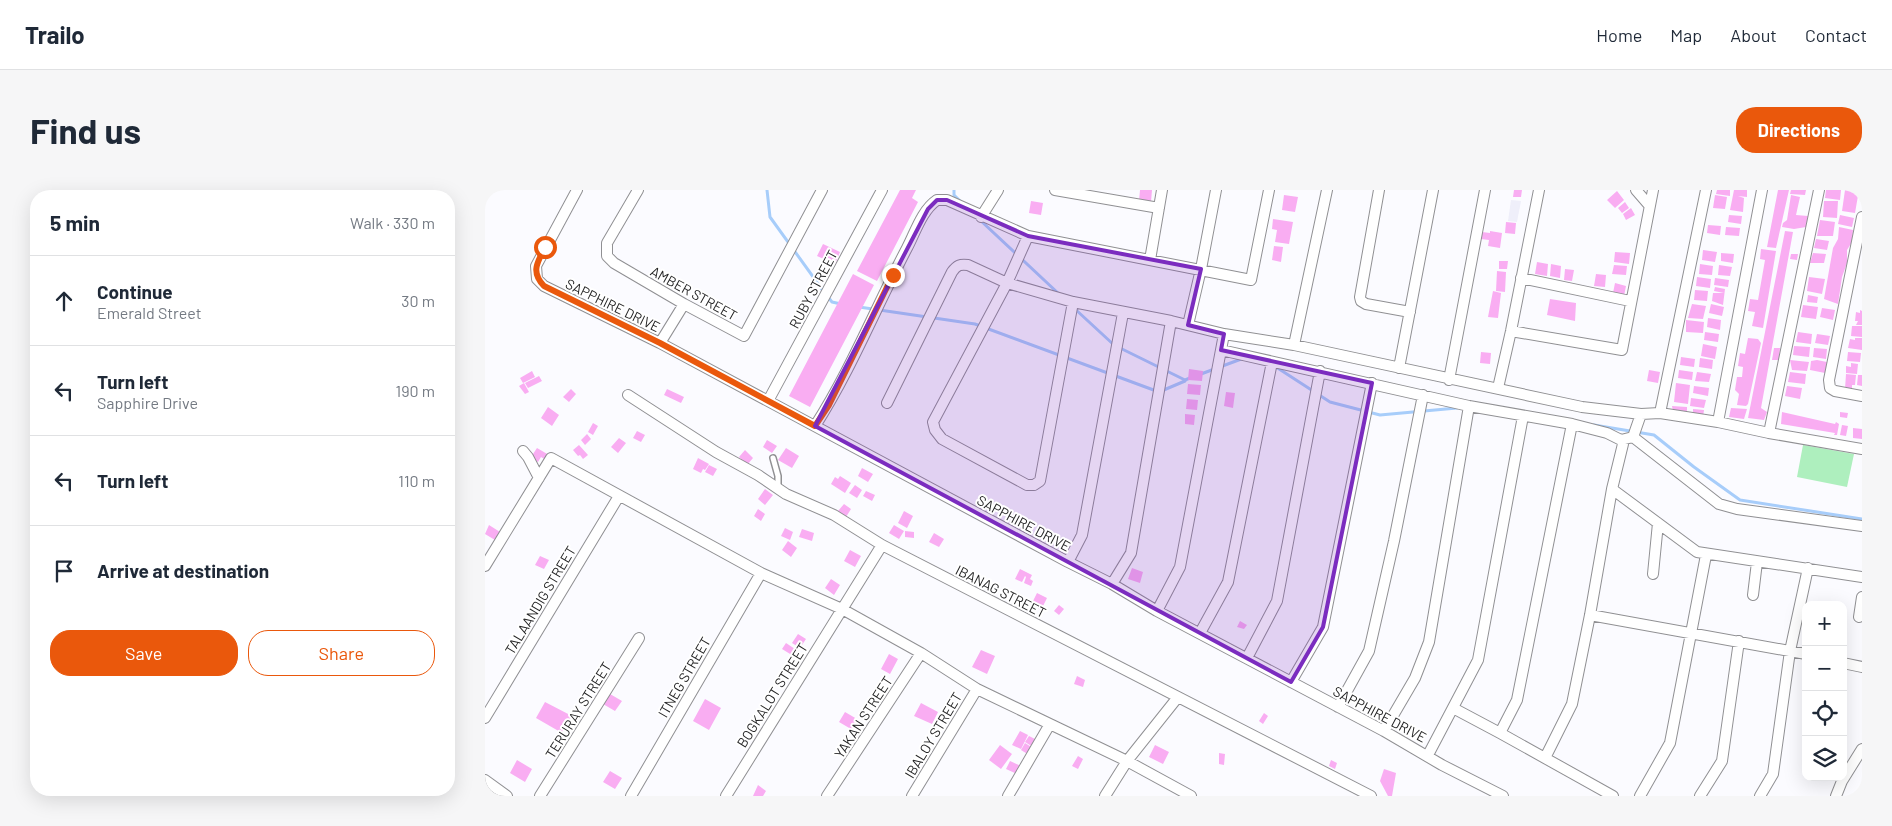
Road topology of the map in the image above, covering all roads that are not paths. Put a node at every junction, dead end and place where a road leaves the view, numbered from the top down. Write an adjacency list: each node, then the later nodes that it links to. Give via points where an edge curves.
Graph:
1 (577, 190): 38 (street, SAPPHIRE DRIVE, via 536,266 537,279 544,286)
2 (638, 190): 31 (street, AMBER STREET, via 607,243 607,256)
3 (822, 190): 31 (street, AMBER STREET, via 743,336)
4 (882, 190): 50 (street, RUBY STREET)
5 (998, 190): 22 (street)
6 (1055, 190): 21 (street)
7 (1163, 190): 21 (street)
8 (1216, 190): 26 (street)
9 (1269, 190): 26 (street, via 1251,280)
10 (1327, 190): 39 (street)
11 (1379, 190): 33 (street, via 1361,301)
12 (1433, 190): 33 (street)
13 (1485, 190): 44 (street)
14 (1539, 190): 27 (street)
15 (1636, 190): 20 (street)
16 (1653, 190): 20 (street)
17 (1706, 190): 53 (street)
18 (1762, 190): 56 (street)
19 (1819, 190): 59 (street)
20 (1649, 205): 29 (street)
21 (1159, 208): 25 (street)
22 (981, 216): 24 (street); 58 (street, via 947,200 937,200 928,209 829,405)
23 (1862, 217): 49 (street, via 1829,380 1830,388 1835,391)
24 (1028, 236): 25 (street); 28 (street)
25 (1150, 260): 26 (street)
26 (1201, 269): 35 (street)
27 (1521, 278): 29 (street); 36 (street)
28 (1007, 283): 30 (street); 30 (street, via 933,422 942,438 1027,485 1040,481); 51 (street, via 968,265 957,265)
29 (1630, 301): 36 (street, via 1622,350)
30 (1073, 302): 32 (street)
31 (683, 304): 38 (street)
32 (1123, 312): 34 (street); 73 (street, via 1082,535)
33 (1410, 312): 42 (street)
34 (1171, 322): 35 (street); 80 (street, via 1131,553)
35 (1188, 325): 37 (street)
36 (1511, 331): 46 (street)
37 (1223, 334): 39 (street); 40 (street)
38 (660, 343): 50 (street, SAPPHIRE DRIVE)
39 (1294, 346): 42 (street)
40 (1221, 350): 41 (street); 84 (street, via 1180,567)
41 (1272, 362): 43 (street); 87 (street, via 1229,582)
42 (1399, 368): 44 (street)
43 (1320, 371): 45 (street); 94 (street, via 1277,601)
44 (1449, 380): 46 (street)
45 (1372, 383): 48 (street); 97 (street, via 1323,627)
46 (1498, 388): 54 (street, via 1582,407)
47 (628, 395): 66 (street, IBANAG STREET)
48 (1423, 395): 52 (street); 100 (street, via 1369,651)
49 (1862, 396)
50 (768, 401): 58 (street, SAPPHIRE DRIVE)
51 (887, 403)
52 (1469, 406): 55 (street); 104 (street, via 1429,642 1415,678)
53 (1659, 413): 54 (street); 56 (street)
54 (1641, 414): 60 (street)
55 (1523, 416): 57 (street); 101 (street, via 1478,660)
56 (1718, 422): 59 (street)
57 (1572, 424): 61 (street); 105 (street, via 1517,700)
58 (815, 426): 73 (street, SAPPHIRE DRIVE)
59 (1769, 433): 62 (street)
60 (1633, 437): 61 (street); 70 (street, via 1719,504 1737,510)
61 (1621, 440): 67 (street, via 1623,444)
62 (1862, 449)
63 (523, 451): 65 (street)
64 (773, 458): 66 (lane)
65 (539, 478): 68 (street, via 551,458); 75 (street)
66 (779, 489): 71 (street, IBANAG STREET, via 800,502 834,515)
67 (1612, 489): 69 (street); 85 (street)
68 (619, 496): 77 (street); 102 (street, TALAANDIG STREET)
69 (1658, 523): 72 (street, via 1697,552); 78 (street)
70 (1862, 526)
71 (882, 545): 83 (street, BOGKALOT STREET); 99 (street, IBANAG STREET)
72 (1707, 555): 74 (street); 88 (street)
73 (1068, 562): 80 (street, SAPPHIRE DRIVE)
74 (1757, 562): 76 (street); 81 (street)
75 (485, 566)
76 (1808, 568): 79 (street); 91 (street)
77 (761, 573): 83 (street); 113 (street, ITNEG STREET)
78 (1653, 574)
79 (1862, 577)
80 (1112, 584): 84 (street, SAPPHIRE DRIVE)
81 (1753, 594)
82 (1862, 597): 86 (street)
83 (842, 609): 92 (street); 114 (street, BOGKALOT STREET)
84 (1157, 611): 87 (street, SAPPHIRE DRIVE)
85 (1590, 615): 88 (street); 108 (street, via 1572,704)
86 (1859, 617)
87 (1200, 633): 94 (street, SAPPHIRE DRIVE)
88 (1690, 633): 90 (street); 123 (street, via 1670,743)
89 (639, 638): 112 (street, TERURAY STREET)
90 (1739, 641): 91 (street); 124 (street, via 1722,761)
91 (1790, 651): 93 (street); 125 (street, via 1773,774)
92 (921, 653): 98 (street); 115 (street, YAKAN STREET)
93 (1802, 653)
94 (1247, 658): 97 (street, SAPPHIRE DRIVE)
95 (1847, 664): 96 (street)
96 (1862, 667)
97 (1291, 682): 100 (street, SAPPHIRE DRIVE)
98 (977, 689): 103 (street); 116 (street, IBALOY STREET)
99 (1178, 697): 109 (street); 120 (street, IBANAG STREET)
100 (1338, 707): 104 (street, SAPPHIRE DRIVE)
101 (1453, 708): 105 (street); 107 (street)
102 (485, 718)
103 (1050, 724): 109 (street); 117 (street)
104 (1384, 731): 107 (street, SAPPHIRE DRIVE)
105 (1501, 733): 108 (street)
106 (1862, 749): 126 (street)
107 (1428, 756): 121 (street, SAPPHIRE DRIVE)
108 (1545, 758): 122 (street)
109 (1127, 761): 118 (street); 119 (street)
110 (485, 780): 111 (street)
111 (507, 796)
112 (540, 796)
113 (631, 796)
114 (726, 796)
115 (827, 796)
116 (912, 796)
117 (1008, 796)
118 (1105, 796)
119 (1191, 796)
120 (1371, 796)
121 (1503, 796)
122 (1613, 796)
123 (1639, 796)
124 (1700, 796)
125 (1760, 796)
126 (1836, 796)

